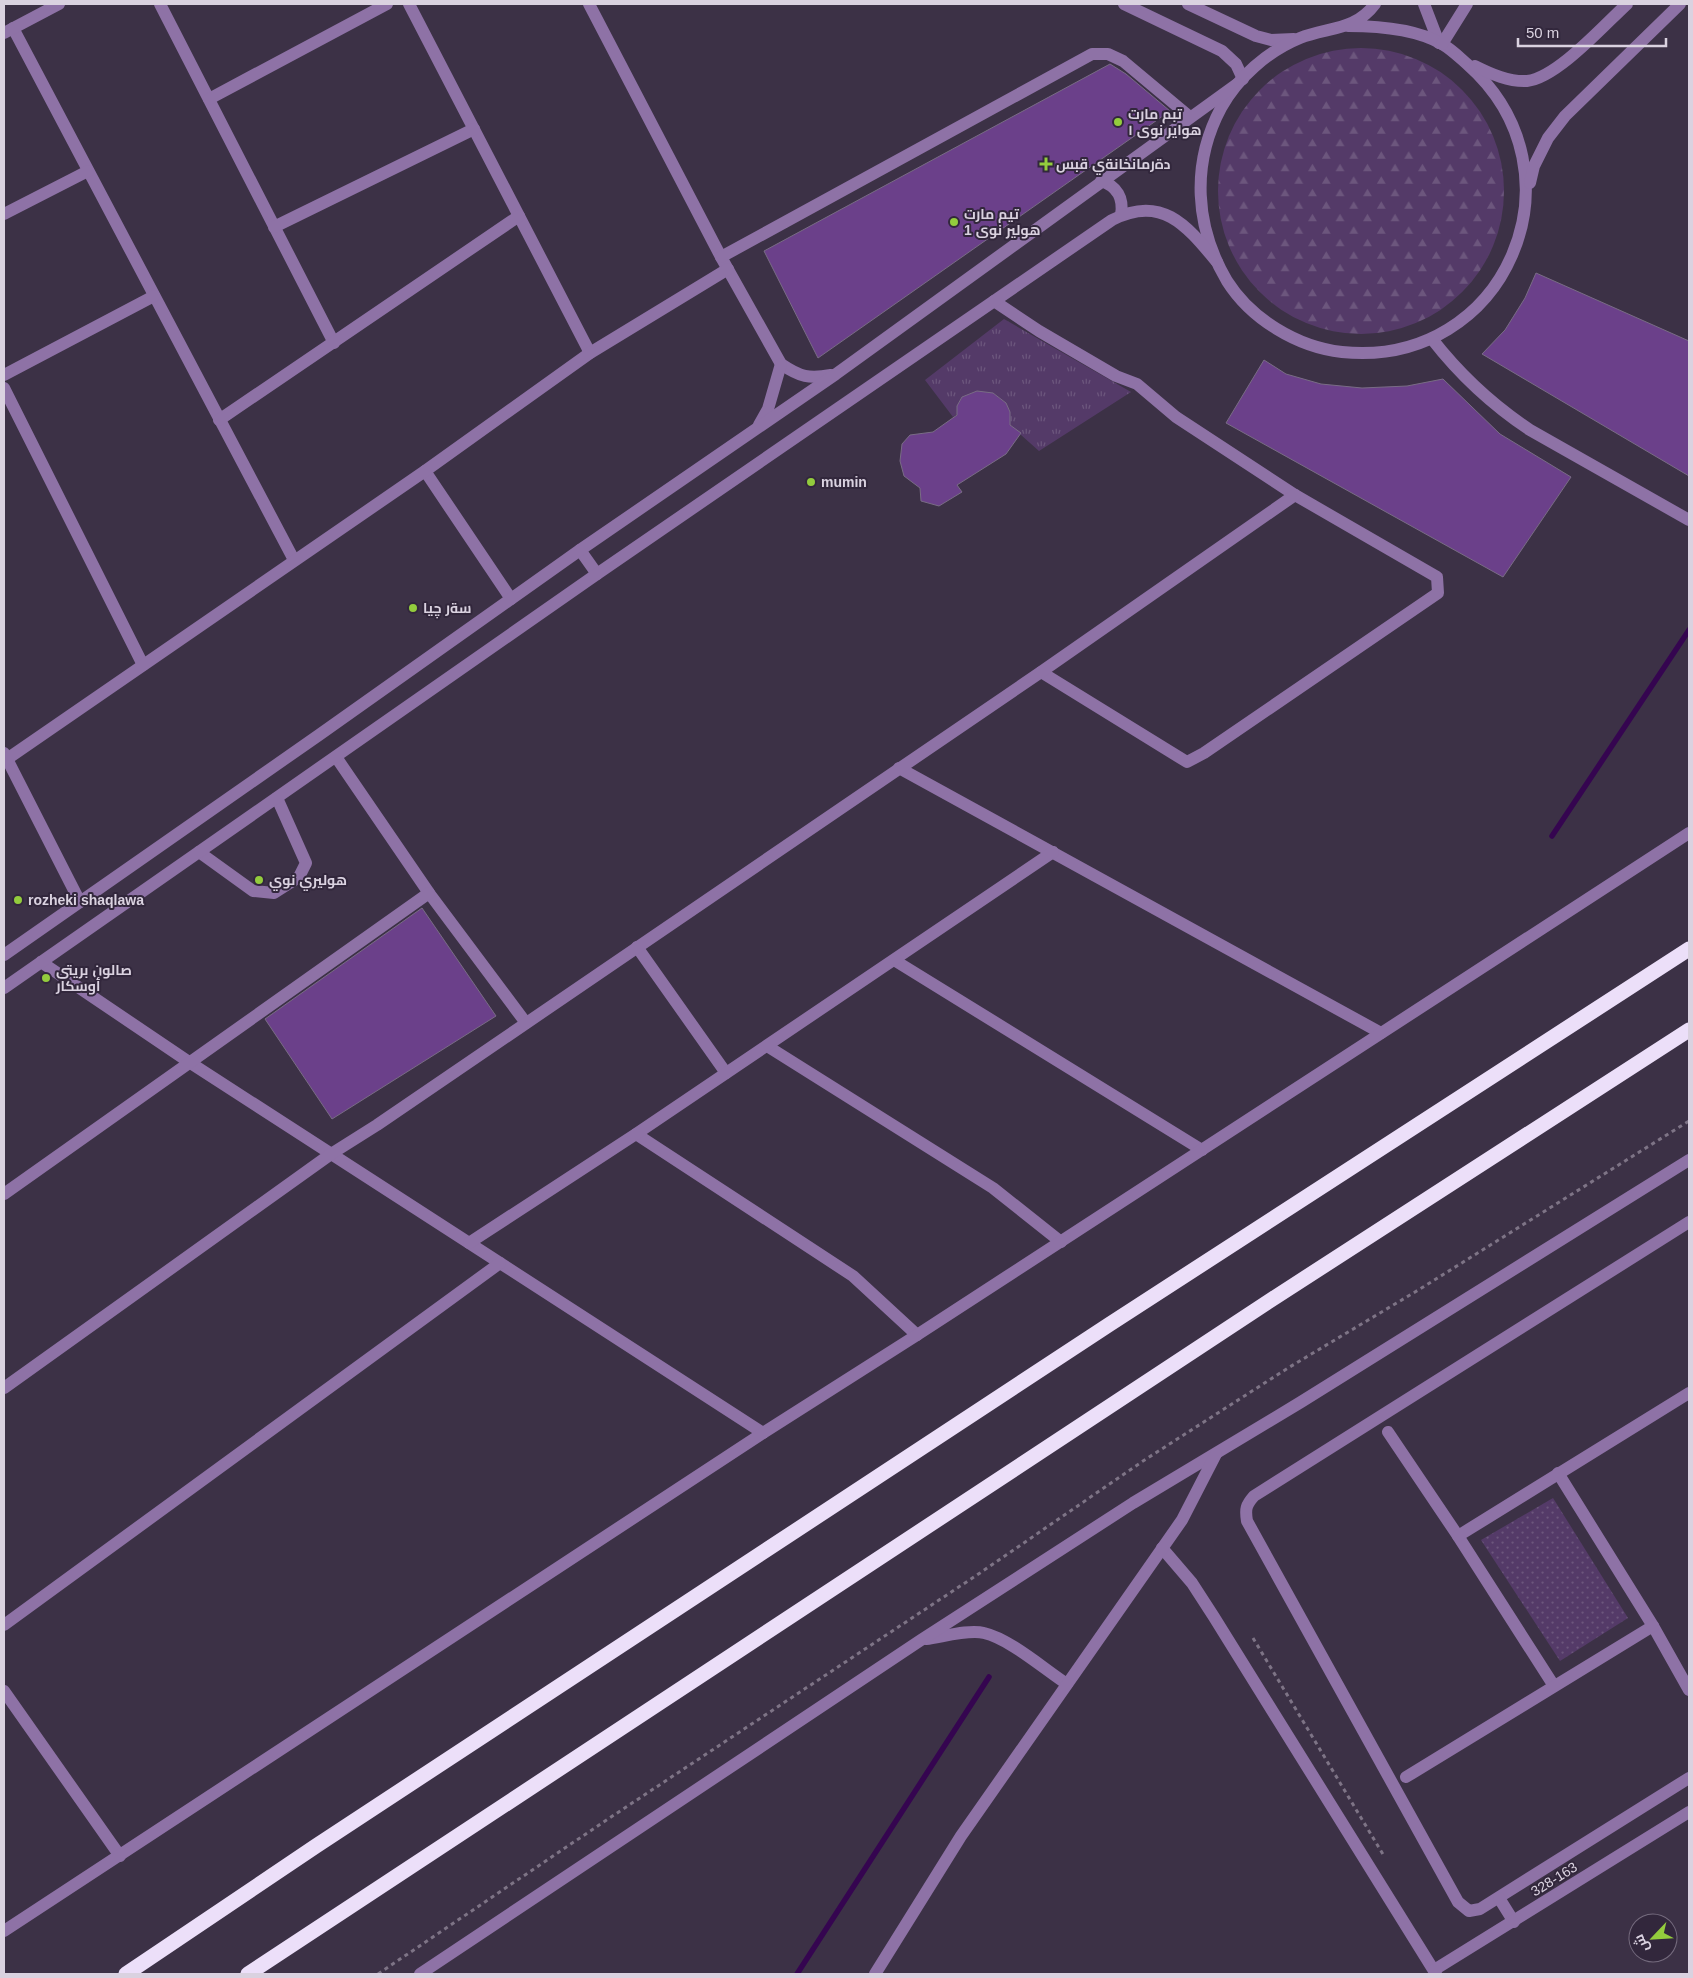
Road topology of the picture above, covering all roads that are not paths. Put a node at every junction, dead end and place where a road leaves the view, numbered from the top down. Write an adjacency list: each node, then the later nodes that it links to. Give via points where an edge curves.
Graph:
1 (59, 4): 14 (street)
2 (160, 4): 19 (street)
3 (387, 4): 19 (street)
4 (409, 4): 21 (street)
5 (589, 4): 29 (street)
6 (1124, 4): 18 (street, via 1222,52 1236,64)
7 (1188, 4): 15 (street, via 1256,36 1271,40)
8 (1375, 4): 13 (street)
9 (1424, 4): 16 (street)
10 (1467, 4): 16 (street)
11 (1627, 4): 17 (street, via 1571,56 1544,76 1527,81 1508,79 1492,75)
12 (1680, 4): 24 (street, via 1565,116 1548,138 1534,166)
13 (1348, 26): 15 (street); 16 (street, via 1400,30)
14 (8, 31): 22 (street)
15 (1298, 39): 18 (street, via 1255,66)
16 (1440, 43): 17 (street)
17 (1460, 58): 24 (street, via 1481,76 1512,122 1526,175)
18 (1240, 82): 20 (street); 30 (street, via 1222,106 1202,157 1201,210)
19 (209, 99): 28 (street)
20 (1190, 117): 23 (street); 29 (street, via 1123,61 1108,54 1092,54)
21 (474, 129): 27 (street); 28 (street)
22 (88, 171): 25 (street); 32 (street)
23 (1101, 181): 26 (street, via 1119,193); 38 (street)
24 (1526, 202): 34 (street, via 1514,253 1503,274 1472,312)
25 (4, 214)
26 (1122, 215): 30 (street, via 1142,211 1162,213 1189,229); 33 (street)
27 (519, 216): 35 (street); 36 (street)
28 (274, 227): 35 (street)
29 (721, 257): 31 (street)
30 (1217, 262): 34 (street, via 1229,284 1264,320 1309,344 1333,351 1383,352)
31 (728, 269): 36 (street); 37 (street)
32 (154, 296): 39 (street); 41 (street)
33 (994, 301): 44 (street, via 1116,376 1137,384 1176,417); 48 (street)
34 (1432, 339): 45 (street, via 1466,380 1507,415)
35 (334, 343): 41 (street)
36 (590, 353): 43 (street)
37 (781, 364): 38 (street, via 809,378); 42 (street, via 768,409)
38 (836, 374): 42 (street)
39 (4, 375)
40 (4, 388): 50 (street)
41 (219, 420): 47 (street)
42 (758, 428): 46 (street)
43 (425, 470): 47 (street); 49 (street)
44 (1294, 495): 51 (street); 51 (street, via 1437,577 1438,593 1187,762)
45 (1689, 520)
46 (580, 550): 48 (street); 49 (street)
47 (294, 560): 50 (street)
48 (597, 574): 53 (street)
49 (511, 599): 60 (street)
50 (143, 665): 52 (street)
51 (1041, 672): 54 (street)
52 (5, 756): 60 (street)
53 (336, 757): 55 (street); 59 (street)
54 (899, 768): 58 (street); 61 (street)
55 (278, 798): 57 (street); 57 (street, via 306,863 299,877 274,893 252,891)
56 (1689, 832): 69 (street)
57 (199, 852): 65 (street)
58 (1052, 852): 64 (street); 69 (street)
59 (429, 893): 67 (street); 71 (street)
60 (80, 902): 63 (street)
61 (637, 947): 67 (street); 72 (street)
62 (1689, 949): 106 (highway, via 1101,1329)
63 (4, 954)
64 (894, 960): 70 (street); 74 (street)
65 (41, 962): 66 (street); 71 (street)
66 (4, 988)
67 (526, 1023): 75 (street)
68 (1689, 1030): 107 (highway, via 1266,1304)
69 (1381, 1033): 74 (street)
70 (767, 1046): 72 (street); 79 (street, via 993,1188)
71 (189, 1062): 75 (street); 77 (street)
72 (726, 1073): 73 (street)
73 (636, 1134): 80 (street); 82 (street, via 853,1276)
74 (1202, 1150): 79 (street)
75 (331, 1154): 80 (street); 83 (street)
76 (1689, 1160): 87 (street)
77 (4, 1194)
78 (1689, 1222): 102 (street, via 1254,1496 1245,1510 1247,1521 1458,1902 1469,1911 1480,1909)
79 (1061, 1242): 82 (street)
80 (469, 1243): 81 (street)
81 (500, 1263): 86 (street); 91 (street)
82 (917, 1336): 86 (street)
83 (4, 1388)
84 (1688, 1397): 88 (street)
85 (1388, 1432): 89 (street)
86 (763, 1433): 101 (street)
87 (1216, 1454): 90 (street, via 1182,1520); 93 (street, via 1133,1503)
88 (1558, 1473): 89 (street); 92 (street)
89 (1458, 1536): 95 (street)
90 (1162, 1548): 94 (street); 105 (street, via 1192,1583 1214,1617)
91 (4, 1624)
92 (1653, 1626): 95 (street); 96 (street)
93 (921, 1640): 94 (street, via 984,1632 1005,1642); 108 (street)
94 (1067, 1684): 109 (street, via 961,1836)
95 (1554, 1686): 98 (street)
96 (1689, 1690)
97 (4, 1691): 101 (street)
98 (1406, 1777)
99 (1689, 1778): 102 (street)
100 (1689, 1812): 103 (street, 328-163)
101 (120, 1856): 104 (street)
102 (1499, 1898): 103 (street)
103 (1514, 1922): 105 (street, 328-163)
104 (4, 1931)
105 (1435, 1972)
106 (126, 1974)
107 (248, 1974)
108 (420, 1974)
109 (875, 1974)

